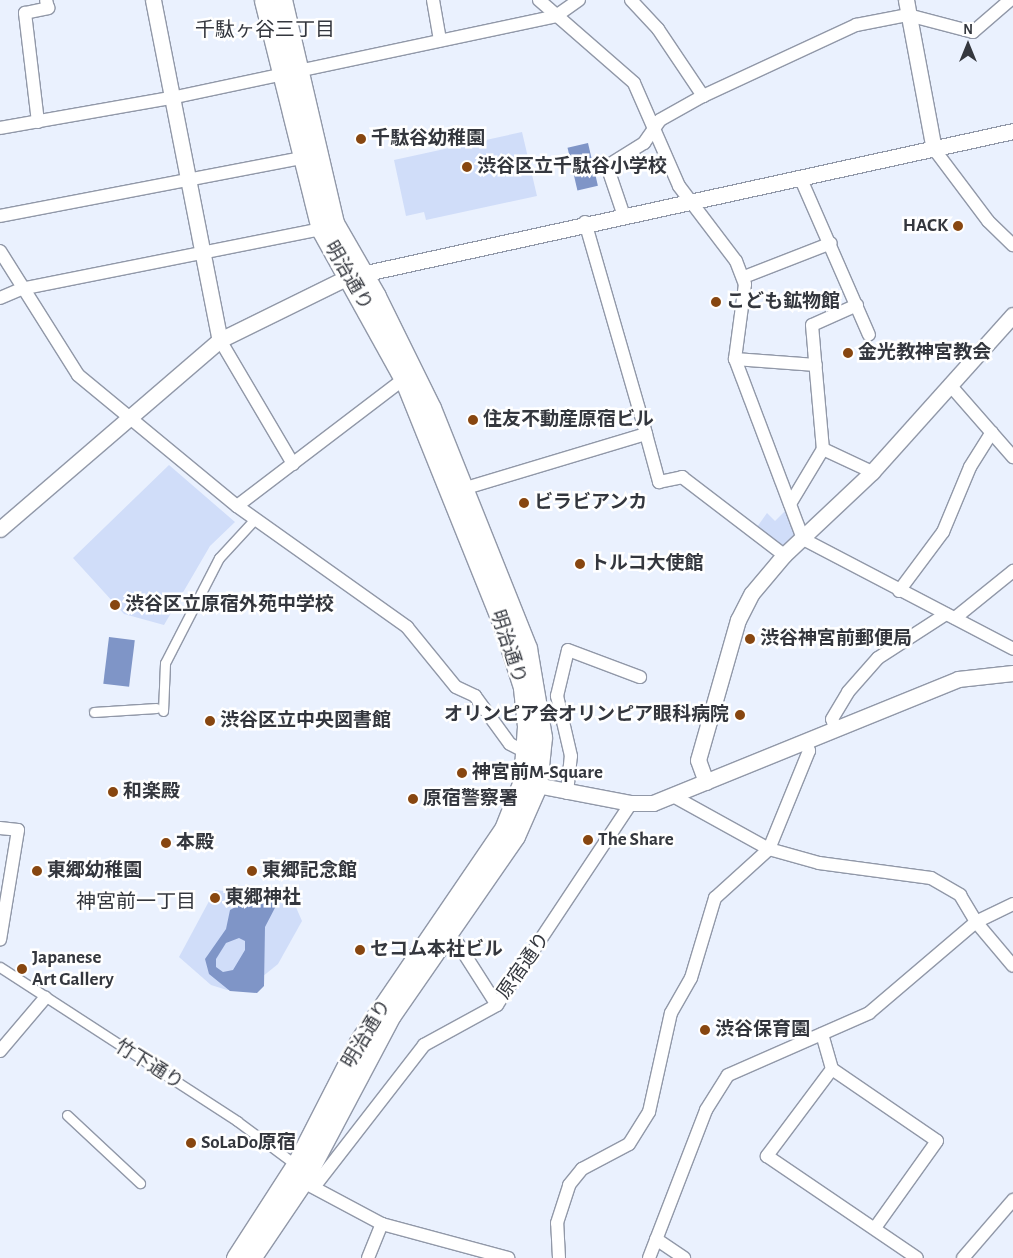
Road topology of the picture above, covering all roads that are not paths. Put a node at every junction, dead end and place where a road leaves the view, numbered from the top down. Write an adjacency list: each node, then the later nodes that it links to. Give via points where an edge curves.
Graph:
1 (46, 0): 16 (street, via 48,8 25,13)
2 (152, 0): 15 (street)
3 (264, 0): 13 (main road, 明治通り)
4 (282, 0): 13 (main road, 明治通り)
5 (433, 0): 12 (street)
6 (540, 0): 11 (street)
7 (579, 0): 11 (street)
8 (631, 0): 14 (street, via 658,29)
9 (1010, 0): 10 (street, via 974,32)
10 (907, 8): 14 (street, via 810,43); 20 (street)
11 (556, 16): 12 (street); 17 (street, via 634,83)
12 (440, 40): 13 (street)
13 (289, 73): 15 (street); 21 (main road, 明治通り); 33 (main road, 明治通り, via 328,205)
14 (703, 96): 17 (street)
15 (170, 98): 16 (street); 23 (street)
16 (38, 122): 18 (street)
17 (655, 125): 24 (street); 25 (street, via 644,143 607,166)
18 (0, 128)
19 (1013, 131): 20 (street)
20 (934, 149): 22 (street); 30 (street, via 988,221)
21 (301, 158): 23 (street); 28 (main road, 明治通り)
22 (800, 177): 24 (street); 29 (street)
23 (187, 178): 26 (street); 32 (street)
24 (688, 200): 25 (street); 34 (street)
25 (623, 214): 27 (street)
26 (0, 216)
27 (584, 222): 33 (street); 47 (street)
28 (321, 229): 32 (street); 33 (main road, 明治通り)
29 (831, 243): 34 (street); 37 (street)
30 (1013, 245)
31 (0, 251): 35 (street)
32 (200, 252): 35 (street); 40 (street)
33 (356, 275): 40 (street); 43 (main road, 明治通り); 52 (main road, 明治通り, via 431,408)
34 (744, 277): 41 (street)
35 (21, 289): 36 (street); 45 (street, via 78,375)
36 (0, 298)
37 (857, 305): 39 (street); 42 (street, via 812,325)
38 (1013, 314): 44 (street)
39 (869, 335)
40 (220, 340): 45 (street); 50 (street)
41 (735, 359): 42 (street); 53 (street)
42 (816, 365): 48 (street)
43 (404, 379): 50 (street); 52 (main road, 明治通り)
44 (950, 385): 46 (street); 51 (street)
45 (127, 416): 54 (street); 56 (street)
46 (992, 432): 49 (street); 60 (street, via 970,467 942,532)
47 (646, 434): 52 (street); 58 (street, via 659,482 682,477)
48 (823, 449): 51 (street); 53 (street)
49 (1013, 457)
50 (293, 464): 54 (street)
51 (872, 472): 57 (street)
52 (456, 492): 68 (main road, 明治通り, via 515,658 526,706); 70 (main road, 明治通り, via 529,657 542,737)
53 (790, 504): 57 (street)
54 (237, 506): 55 (street)
55 (255, 519): 65 (street, via 219,558 165,663 159,709); 68 (street, via 407,627 442,673 456,687 475,696 510,744)
56 (0, 529)
57 (803, 539): 58 (street); 60 (street)
58 (784, 555): 69 (street, via 764,576 738,620 698,760)
59 (1013, 571): 61 (street)
60 (900, 591): 61 (street)
61 (950, 616): 62 (street); 66 (street, via 878,658 848,692 832,719)
62 (1013, 649)
63 (1013, 673): 66 (street, via 958,679)
64 (640, 677): 71 (street, via 568,650 557,696 571,756)
65 (94, 712)
66 (835, 728): 67 (street)
67 (806, 741): 69 (street); 75 (street, via 809,751)
68 (526, 752): 70 (main road, 明治通り)
69 (706, 782): 72 (street)
70 (530, 784): 71 (street); 78 (main road, 明治通り, via 515,836); 88 (main road, 明治通り, via 493,847 360,1040)
71 (567, 792): 73 (street)
72 (673, 796): 73 (street, via 653,803); 75 (street)
73 (631, 803): 83 (street, 原宿通り)
74 (0, 828): 79 (street, via 18,830)
75 (769, 849): 77 (street, via 819,863 931,878 960,895); 98 (street, via 715,898 691,978 671,1013 652,1106 629,1144 582,1169 569,1185 557,1223)
76 (1013, 904): 77 (street)
77 (976, 922): 80 (street); 84 (street, via 888,1000)
78 (448, 936): 83 (street, via 458,944); 88 (main road, 明治通り, via 391,1016)
79 (0, 940)
80 (1013, 966)
81 (0, 967): 82 (street, 竹下通り)
82 (45, 998): 85 (street); 88 (street, 竹下通り, via 237,1121)
83 (497, 1005): 88 (street, 原宿通り, via 424,1045 346,1142)
84 (822, 1034): 86 (street); 93 (street, via 741,1065 716,1086)
85 (0, 1051)
86 (832, 1069): 92 (street, via 937,1141); 92 (street, via 767,1156)
87 (67, 1115): 89 (street)
88 (304, 1178): 91 (street); 94 (main road, 明治通り); 95 (main road, 明治通り)
89 (140, 1183)
90 (1013, 1200): 102 (street)
91 (382, 1224): 96 (street); 97 (street)
92 (875, 1228): 101 (street)
93 (656, 1239): 99 (street); 100 (street)
94 (236, 1258)
95 (251, 1258)
96 (368, 1258)
97 (508, 1258)
98 (559, 1258)
99 (649, 1258)
100 (684, 1258)
101 (917, 1258)
102 (962, 1258)

